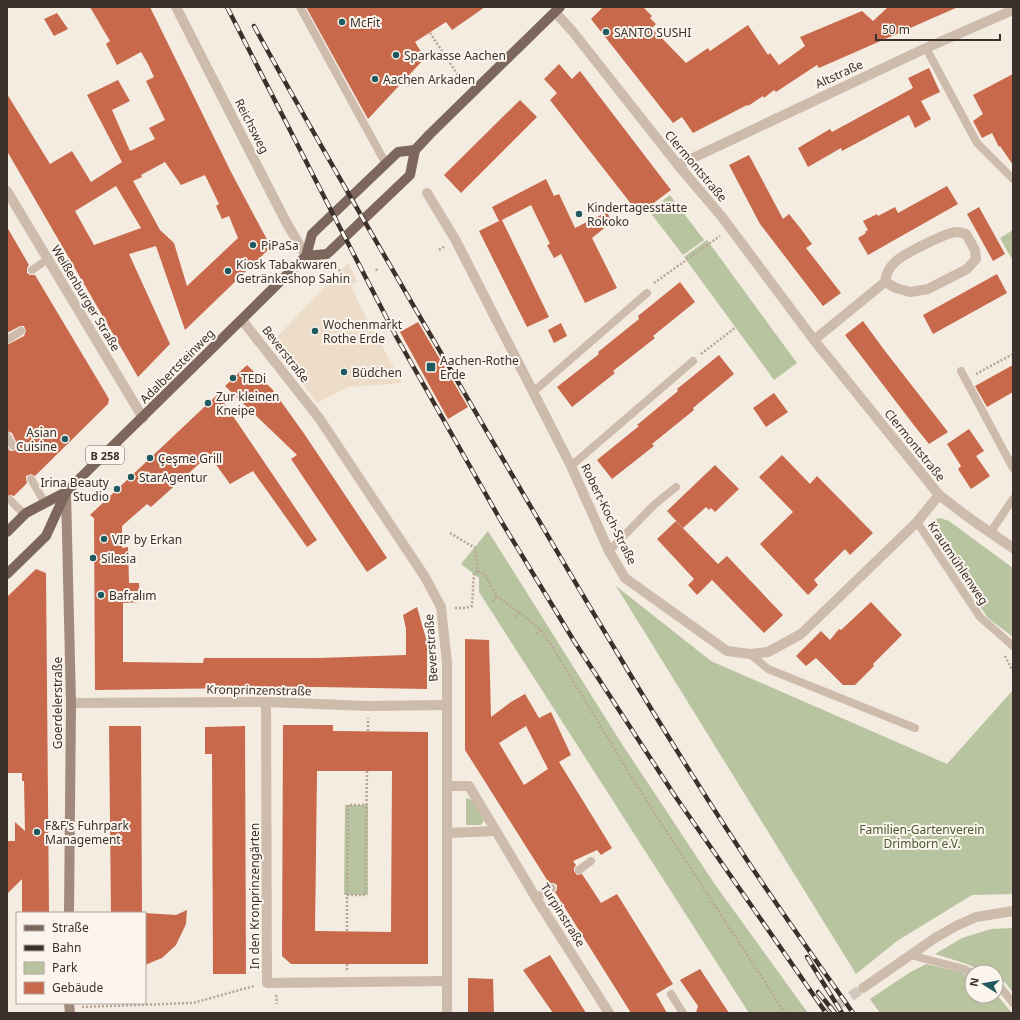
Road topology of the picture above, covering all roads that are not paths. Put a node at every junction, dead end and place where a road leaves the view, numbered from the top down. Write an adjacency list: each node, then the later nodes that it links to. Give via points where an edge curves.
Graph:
1 (176, 7): 13 (street, Reichsweg)
2 (300, 7): 8 (lane)
3 (557, 10): 7 (main road); 9 (street, Clermontstraße)
4 (1013, 10): 5 (street, Altstraße)
5 (998, 11): 6 (street, Altstraße)
6 (926, 48): 9 (street, Altstraße); 10 (lane, via 977,143)
7 (415, 150): 8 (main road, Adalbertsteinweg / B 258, via 398,152); 13 (main road, via 410,176 327,254)
8 (386, 164): 13 (main road, Adalbertsteinweg / B 258, via 312,234)
9 (678, 165): 21 (street, Clermontstraße, via 722,217)
10 (1013, 179)
11 (427, 194): 24 (street, Robert-Koch-Straße, via 455,239)
12 (8, 196): 14 (street, Weißenburger Straße)
13 (306, 256): 18 (main road, Adalbertsteinweg / B 258)
14 (48, 259): 15 (lane); 25 (street, Weißenburger Straße)
15 (32, 270)
16 (885, 282): 16 (street, via 886,273 894,262 945,234 966,234 975,250 976,259 967,269 928,289 910,292); 21 (street)
17 (647, 293): 24 (lane)
18 (242, 320): 25 (main road, Adalbertsteinweg / B 258); 48 (street, Beverstraße, via 319,418 425,577 441,607 447,662)
19 (21, 331): 20 (lane)
20 (7, 340)
21 (814, 340): 33 (street, Clermontstraße)
22 (693, 361): 28 (lane)
23 (961, 371): 29 (lane)
24 (533, 392): 28 (street, Robert-Koch-Straße)
25 (143, 418): 32 (main road, Adalbertsteinweg / B 258)
26 (7, 436): 27 (lane)
27 (13, 446)
28 (571, 466): 42 (street, Robert-Koch-Straße)
29 (1013, 468)
30 (32, 479): 36 (lane)
31 (676, 487): 42 (lane, via 655,504)
32 (66, 492): 36 (main road, Adalbertsteinweg / B 258); 43 (main road, Adalbertsteinweg / B 258, via 46,536); 47 (street, Goerdelerstraße)
33 (939, 495): 38 (street, Robert-Koch-Straße); 40 (street, Clermontstraße)
34 (10, 500): 37 (lane)
35 (1013, 500): 40 (lane)
36 (45, 503): 37 (main road, Adalbertsteinweg / B 258)
37 (24, 514): 39 (main road, Adalbertsteinweg / B 258)
38 (917, 522): 44 (lane, Krautmühlenweg, via 980,617); 45 (street, Robert-Koch-Straße, via 801,634 768,652)
39 (7, 532)
40 (990, 533): 41 (street, Clermontstraße)
41 (1013, 548)
42 (609, 551): 45 (street, Robert-Koch-Straße, via 625,578 727,651)
43 (7, 574)
44 (1013, 646)
45 (750, 654): 49 (lane, via 768,669)
46 (266, 702): 47 (street, Kronprinzenstraße); 48 (street, Kronprinzenstraße, via 369,706); 61 (street, In den Kronprinzengärten, via 267,983)
47 (71, 703): 58 (street, Goerdelerstraße)
48 (447, 705): 50 (street, Beverstraße)
49 (915, 728)
50 (447, 786): 51 (street, Turpinstraße, via 469,786); 52 (street, Beverstraße)
51 (496, 831): 52 (street); 56 (street, Turpinstraße)
52 (448, 833): 61 (street, Beverstraße)
53 (592, 861): 54 (lane)
54 (579, 870)
55 (552, 888): 56 (lane)
56 (536, 898): 67 (street, Turpinstraße)
57 (1013, 911): 59 (street, via 976,917 935,938)
58 (70, 912)
59 (910, 955): 60 (lane); 62 (street)
60 (964, 969)
61 (447, 981): 66 (street, Beverstraße)
62 (863, 988)
63 (1004, 992): 65 (lane)
64 (671, 994): 68 (lane)
65 (1013, 1003)
66 (447, 1013)
67 (609, 1013)
68 (683, 1013)

